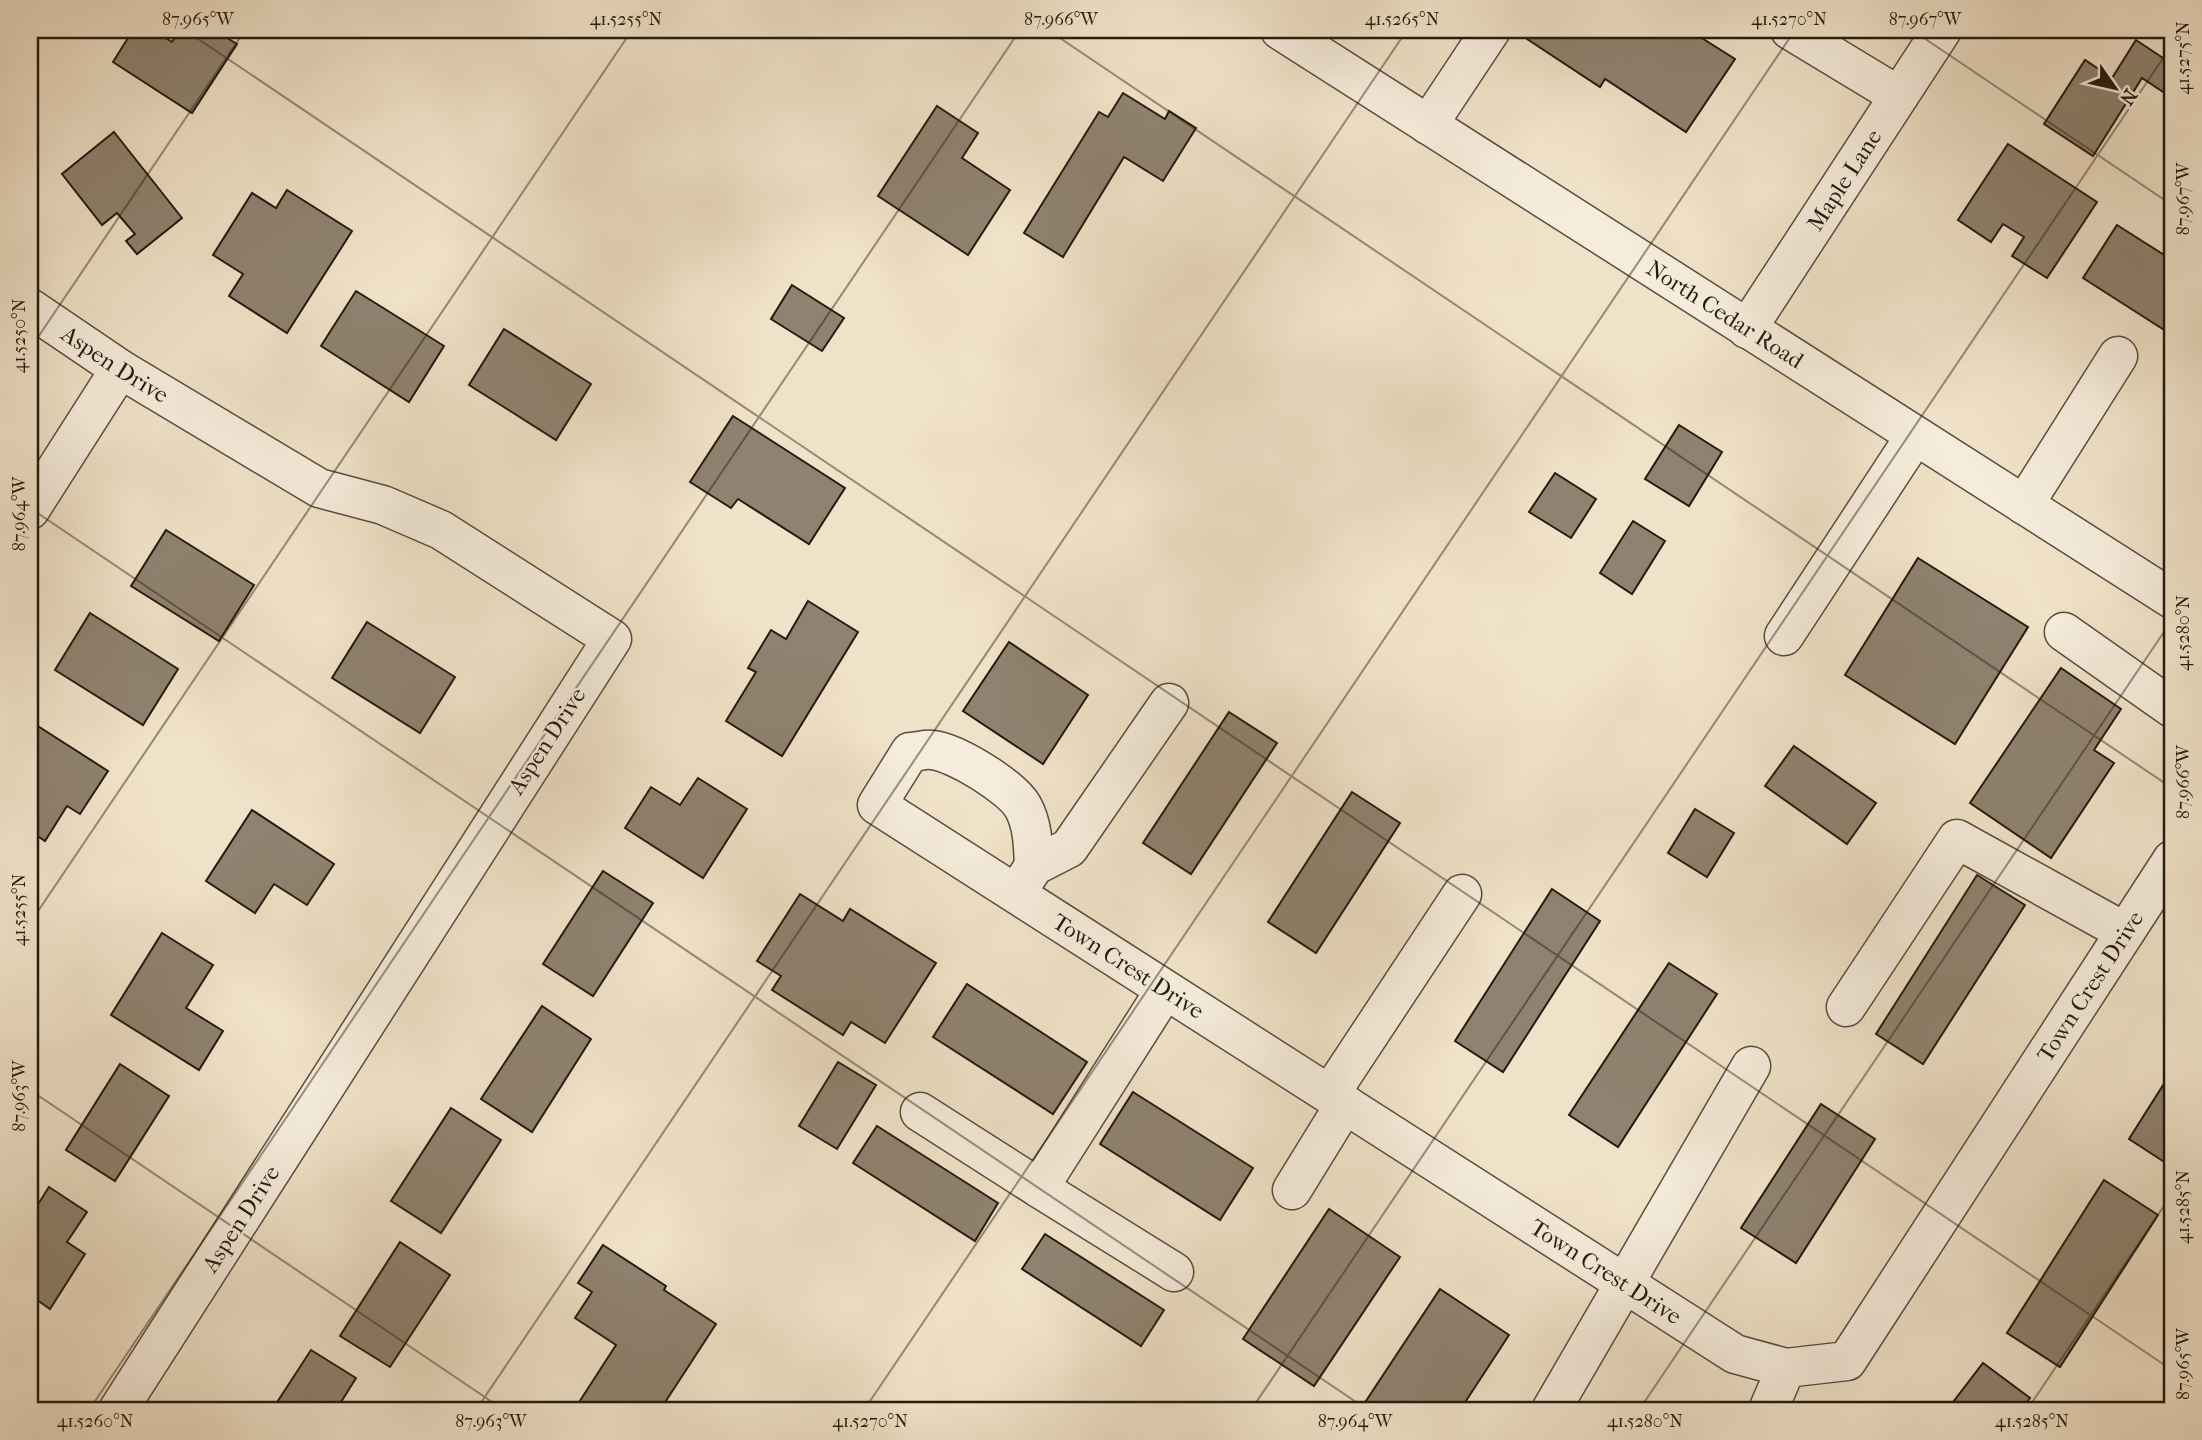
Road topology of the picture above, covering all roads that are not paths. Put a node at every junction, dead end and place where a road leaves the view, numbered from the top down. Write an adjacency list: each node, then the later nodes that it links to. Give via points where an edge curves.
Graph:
1 (1280, 30): 6 (street, North Cedar Road)
2 (1491, 30): 6 (street)
3 (1790, 30): 5 (street)
4 (1942, 30): 5 (street, Maple Lane)
5 (1899, 96): 8 (street, Maple Lane)
6 (1428, 125): 8 (street, North Cedar Road)
7 (30, 308): 10 (street, Aspen Drive)
8 (1748, 329): 11 (street, North Cedar Road)
9 (2118, 356): 12 (street)
10 (120, 369): 13 (street); 33 (street, Aspen Drive, via 319,488 383,505 441,530 612,639)
11 (1915, 436): 12 (street, North Cedar Road); 16 (street)
12 (2024, 505): 14 (street, North Cedar Road)
13 (30, 510)
14 (2172, 599)
15 (2064, 632): 18 (street)
16 (1784, 636)
17 (1169, 703): 20 (street, via 1069,848)
18 (2172, 708)
19 (2172, 860): 22 (street, Town Crest Drive)
20 (1025, 880): 20 (street, Town Crest Drive, via 877,805 910,752 933,750 968,764 1008,790 1022,806 1030,826); 23 (street, Town Crest Drive)
21 (1462, 894): 26 (street)
22 (2125, 932): 24 (street, via 1957,839); 32 (street, Town Crest Drive, via 1847,1361)
23 (1166, 989): 26 (street, Town Crest Drive); 28 (street)
24 (1846, 1007)
25 (1751, 1066): 31 (street)
26 (1337, 1099): 29 (street); 31 (street, Town Crest Drive)
27 (920, 1112): 28 (street)
28 (1038, 1188): 30 (street)
29 (1292, 1189)
30 (1174, 1272)
31 (1626, 1284): 32 (street, Town Crest Drive, via 1735,1354); 34 (street)
32 (1786, 1368): 35 (street)
33 (118, 1410)
34 (1551, 1410)
35 (1768, 1410)

